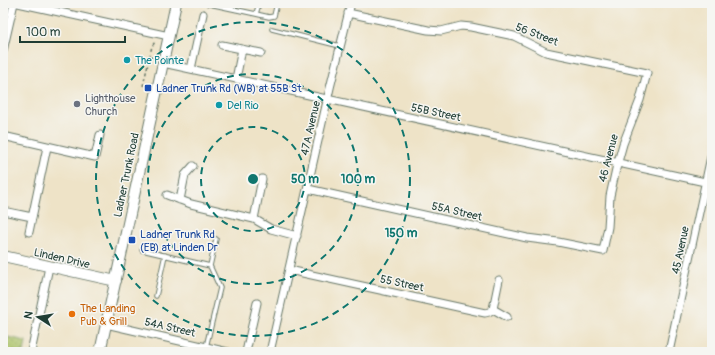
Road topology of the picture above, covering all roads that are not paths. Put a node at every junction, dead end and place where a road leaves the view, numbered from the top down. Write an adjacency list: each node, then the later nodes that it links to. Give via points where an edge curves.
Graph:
1 (14, 3): 16 (street)
2 (18, 3): 12 (street)
3 (176, 3): 12 (main road, Ladner Trunk Road)
4 (205, 3): 10 (lane)
5 (259, 3): 10 (lane)
6 (277, 3): 10 (lane, via 274,16)
7 (350, 3): 8 (street, 47A Avenue)
8 (348, 13): 14 (street, 47A Avenue); 20 (street, 56 Street, via 428,30 471,27 514,36 546,52)
9 (203, 14): 19 (street)
10 (256, 14)
11 (272, 29): 14 (lane)
12 (169, 36): 18 (main road, Ladner Trunk Road)
13 (222, 45): 15 (street)
14 (340, 46): 22 (street, 47A Avenue)
15 (242, 49): 17 (street); 21 (street)
16 (3, 51)
17 (261, 53)
18 (163, 63): 19 (street, 55B Street); 48 (main road, Ladner Trunk Road)
19 (191, 69): 21 (street, 55B Street)
20 (647, 73): 27 (street, 46 Avenue)
21 (236, 79): 22 (street, 55B Street)
22 (327, 99): 27 (street, 55B Street); 31 (street, 47A Avenue)
23 (100, 134): 25 (street, via 95,157)
24 (3, 136): 25 (street)
25 (47, 146): 35 (street)
26 (712, 152): 30 (street, 45 Avenue)
27 (618, 162): 30 (street, 55B Street); 41 (street, 46 Avenue, via 610,196)
28 (192, 166): 33 (street, via 185,175)
29 (262, 179): 36 (street)
30 (705, 182): 61 (street, 45 Avenue)
31 (308, 189): 38 (street, 47A Avenue); 41 (street, 55A Street, via 527,238)
32 (167, 195): 33 (street)
33 (180, 200): 36 (street)
34 (3, 211): 35 (street)
35 (32, 217): 37 (street)
36 (254, 219): 38 (street, via 274,231)
37 (28, 232)
38 (297, 236): 46 (street, 47A Avenue)
39 (216, 239): 44 (lane)
40 (142, 250): 43 (lane)
41 (603, 251)
42 (3, 256): 45 (main road, Linden Drive)
43 (165, 256): 44 (lane); 49 (lane)
44 (210, 266): 54 (lane, via 220,288)
45 (49, 267): 48 (main road, Linden Drive); 56 (street)
46 (289, 270): 51 (street, 55 Street, via 485,312); 60 (street, 47A Avenue)
47 (500, 280): 51 (street)
48 (116, 281): 53 (main road, Ladner Trunk Road)
49 (156, 296)
50 (257, 303): 59 (street)
51 (493, 309): 52 (street)
52 (508, 317)
53 (106, 324): 54 (street, 54A Street); 57 (main road, Ladner Trunk Road)
54 (206, 347): 55 (street, 54A Street)
55 (214, 350): 58 (street, 54A Street)
56 (31, 352)
57 (100, 352)
58 (228, 352)
59 (246, 352)
60 (270, 352)
61 (669, 352)

